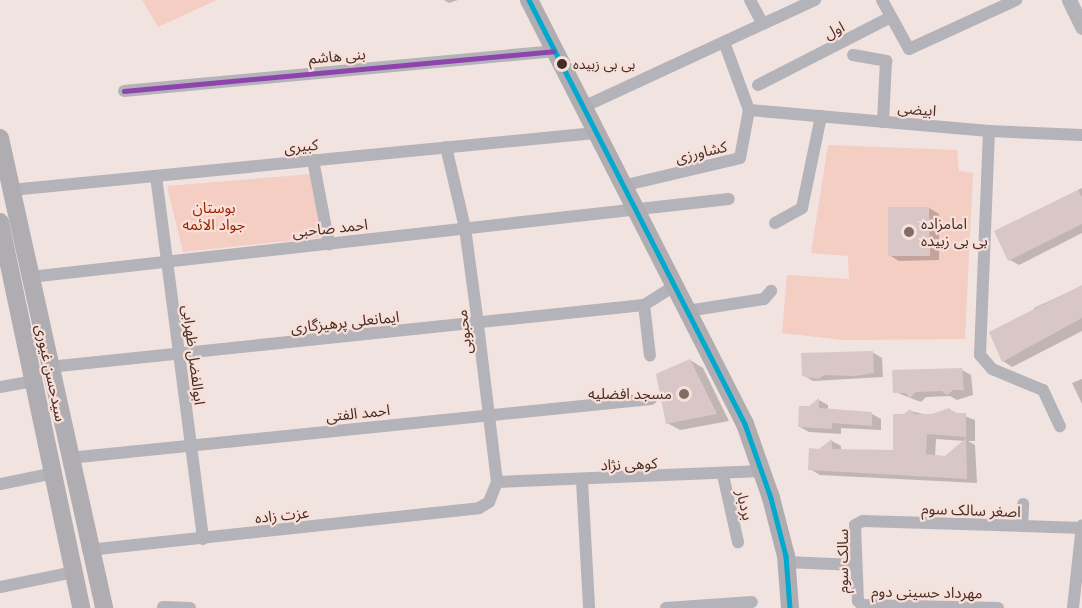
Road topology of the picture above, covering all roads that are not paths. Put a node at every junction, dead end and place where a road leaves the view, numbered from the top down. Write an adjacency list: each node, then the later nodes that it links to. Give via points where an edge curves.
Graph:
1 (529, 0): 11 (main road)
2 (750, 0): 8 (street)
3 (815, 0): 8 (street)
4 (882, 0): 7 (street)
5 (1016, 0): 7 (street, via 909,49)
6 (1069, 0): 9 (street)
7 (891, 17): 13 (street, اول)
8 (763, 24): 10 (street)
9 (1082, 27)
10 (724, 42): 15 (street); 16 (street)
11 (554, 51): 14 (street, بنی هاشم); 15 (main road)
12 (853, 55): 18 (street, via 886,61)
13 (758, 86)
14 (124, 91)
15 (581, 108): 20 (main road)
16 (749, 110): 17 (street, ابیضی); 26 (street, کشاورزی, via 740,158)
17 (821, 116): 18 (street, ابیضی); 31 (street, via 802,208)
18 (883, 122): 19 (street, ابیضی)
19 (989, 131): 21 (street, ابیضی); 48 (street, via 980,355 992,369 1042,390)
20 (595, 132): 23 (street, کبیری); 26 (main road)
21 (1082, 135)
22 (0, 138): 27 (main road, سیدحسن غیوری)
23 (446, 147): 24 (street, کبیری); 32 (street, محبوبی)
24 (313, 160): 25 (street, کبیری); 33 (street)
25 (156, 176): 27 (street, کبیری); 34 (street, ابوالفضل ظهرابی)
26 (622, 186): 29 (main road)
27 (11, 190): 35 (main road, سیدحسن غیوری)
28 (729, 199): 29 (street, احمد صاحبی)
29 (634, 209): 32 (street, احمد صاحبی); 36 (main road)
30 (0, 222): 35 (main road, سیدحسن غیوری)
31 (775, 223)
32 (465, 228): 33 (street, احمد صاحبی); 40 (street, محبوبی)
33 (329, 244): 34 (street, احمد صاحبی)
34 (167, 262): 35 (street, احمد صاحبی); 41 (street, ابوالفضل ظهرابی)
35 (14, 281): 43 (main road, سیدحسن غیوری); 44 (main road, سیدحسن غیوری)
36 (674, 286): 38 (street); 39 (main road)
37 (771, 291): 39 (street, via 764,299)
38 (644, 305): 40 (street, ایمانعلی پرهیزگاری); 42 (street)
39 (687, 311): 51 (main road, via 745,424)
40 (478, 324): 41 (street, ایمانعلی پرهیزگاری); 47 (street, محبوبی)
41 (179, 354): 43 (street, ایمانعلی پرهیزگاری); 49 (street, ابوالفضل ظهرابی)
42 (650, 356)
43 (49, 368): 50 (main road, سیدحسن غیوری)
44 (34, 381): 45 (street); 52 (main road, سیدحسن غیوری)
45 (0, 387)
46 (651, 399): 47 (street, احمد الفتی)
47 (488, 415): 49 (street, احمد الفتی); 55 (street, محبوبی)
48 (1060, 426)
49 (191, 446): 50 (street, احمد الفتی); 61 (street, ابوالفضل ظهرابی)
50 (69, 458): 63 (main road, سیدحسن غیوری)
51 (762, 471): 53 (street, کوهی نژاد); 64 (main road)
52 (54, 473): 56 (street); 66 (main road, سیدحسن غیوری)
53 (723, 475): 54 (street, کوهی نژاد); 62 (street, بردبار)
54 (582, 481): 55 (street, کوهی نژاد); 74 (street)
55 (497, 482): 61 (street, عزت زاده, via 489,502 479,508)
56 (0, 484)
57 (1023, 504): 59 (street)
58 (859, 521): 59 (street, اصغر سالک سوم); 65 (street, سالک سوم)
59 (1022, 526): 60 (street, اصغر سالک سوم)
60 (1082, 527): 78 (street)
61 (203, 539): 63 (street, عزت زاده)
62 (738, 542)
63 (88, 550): 72 (main road, سیدحسن غیوری)
64 (786, 562): 65 (street); 76 (main road)
65 (856, 565): 68 (street, سالک سوم)
66 (74, 572): 67 (street); 71 (main road, سیدحسن غیوری)
67 (0, 587)
68 (858, 601): 77 (street, مهرداد حسینی دوم, via 862,605)
69 (752, 602): 75 (street)
70 (163, 607): 73 (street)
71 (81, 608)
72 (104, 608)
73 (190, 608)
74 (589, 608)
75 (666, 608)
76 (790, 608)
77 (998, 608)
78 (1074, 608)

